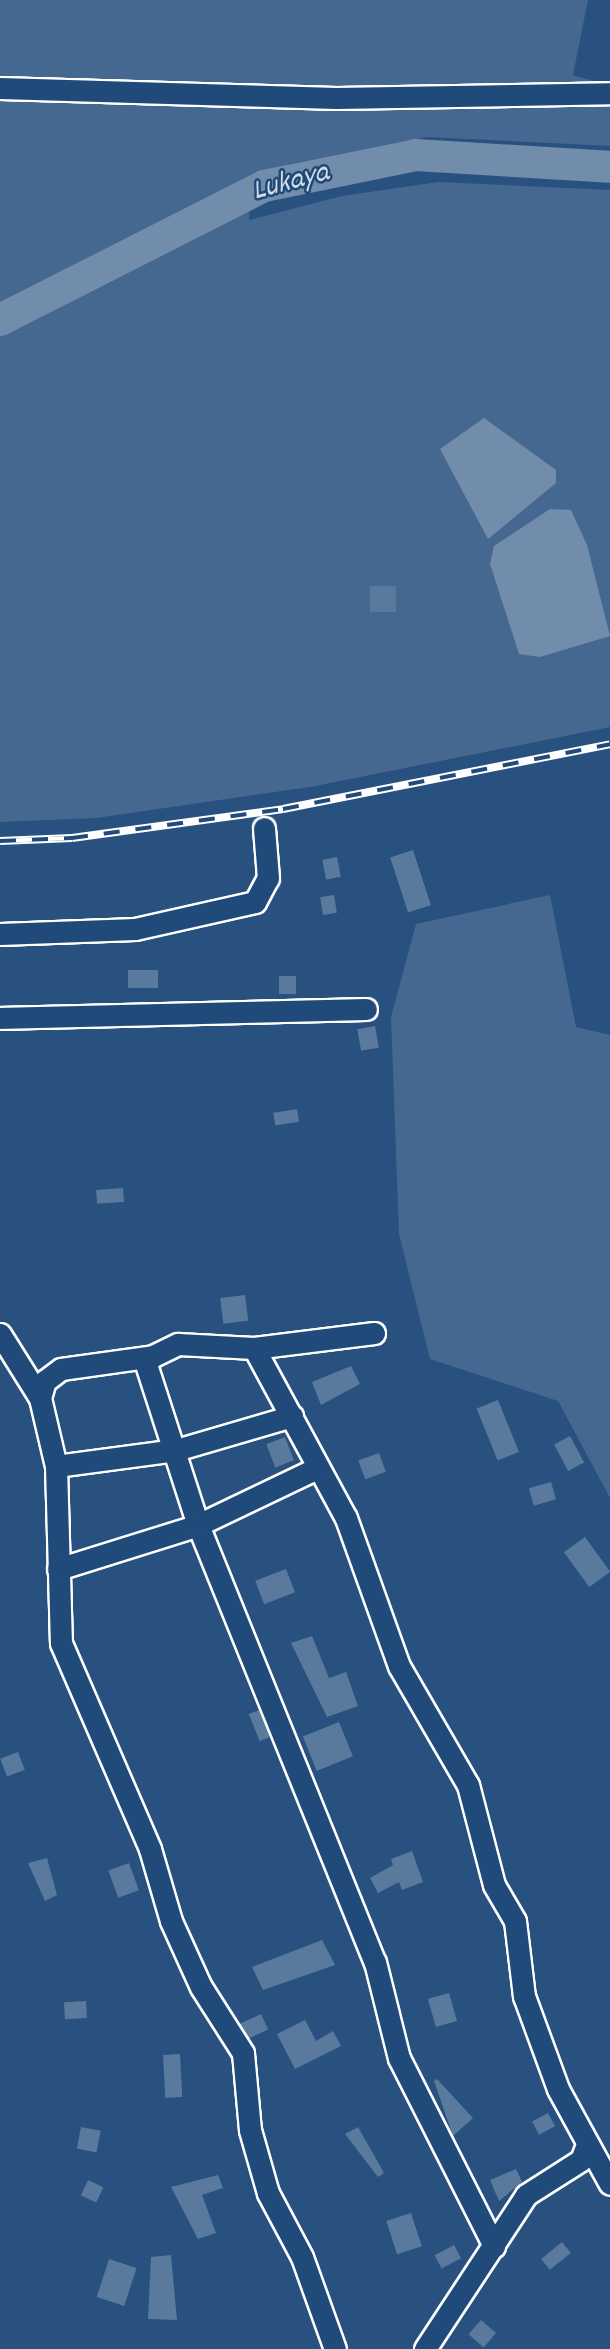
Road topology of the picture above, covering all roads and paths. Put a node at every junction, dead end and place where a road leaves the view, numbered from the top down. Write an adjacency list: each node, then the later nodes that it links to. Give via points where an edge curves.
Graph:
1 (0, 88): 2 (street, via 336,98)
2 (610, 93)
3 (264, 828): 4 (street, via 268,878 256,902 135,929)
4 (0, 934)
5 (366, 1009): 6 (street)
6 (0, 1018)
7 (374, 1333): 9 (street)
8 (0, 1334): 11 (street)
9 (254, 1348): 10 (street, via 178,1344); 12 (street)
10 (144, 1358): 11 (street, via 61,1369 45,1381); 13 (street)
11 (40, 1398): 14 (street)
12 (292, 1416): 13 (street); 15 (street)
13 (176, 1450): 14 (street); 16 (street)
14 (56, 1466): 17 (street)
15 (317, 1468): 16 (street); 18 (street, via 346,1518 399,1666 468,1785 494,1885 515,1921 524,1996)
16 (198, 1525): 17 (street); 20 (street, via 332,1847 391,2009 399,2058)
17 (58, 1569): 21 (street, via 61,1643 149,1849 172,1921 201,1987 243,2053 250,2130 268,2193 302,2257)
18 (586, 2147): 19 (street); 20 (street, via 581,2160 526,2195)
19 (610, 2184)
20 (494, 2246): 22 (street)
21 (335, 2349)
22 (425, 2349)

